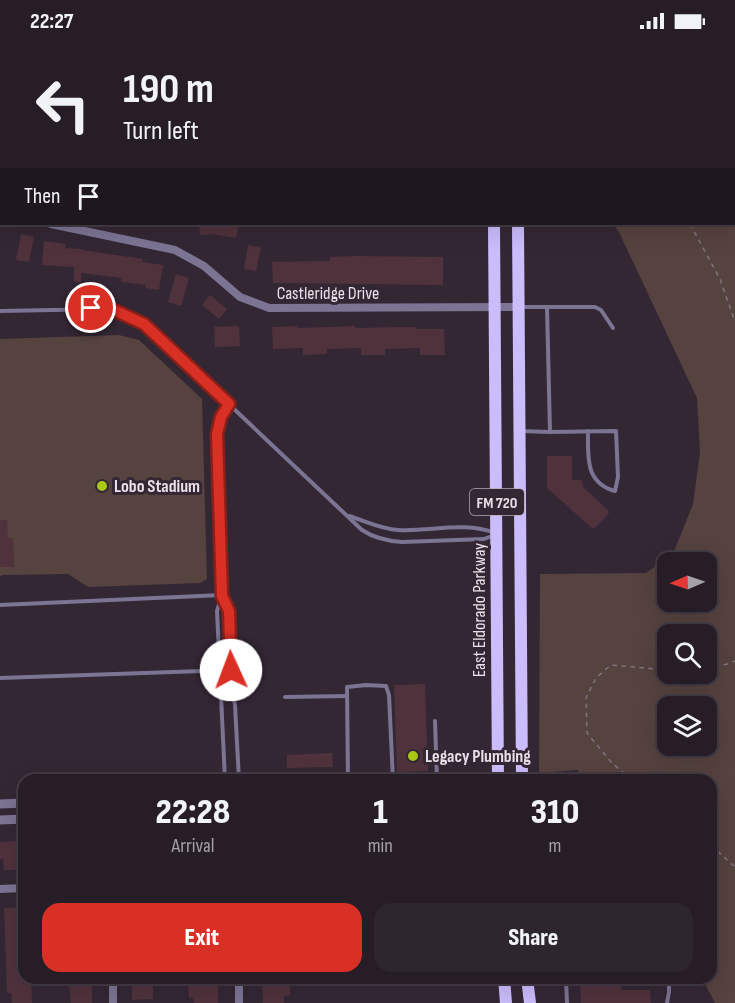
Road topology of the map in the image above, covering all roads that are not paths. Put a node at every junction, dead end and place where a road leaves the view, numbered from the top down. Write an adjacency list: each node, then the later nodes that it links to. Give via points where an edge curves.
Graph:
1 (56, 225): 4 (street, Castleridge Drive, via 176,250 204,266 240,297 269,308)
2 (494, 225): 4 (main road, East Eldorado Parkway / FM 720)
3 (518, 225): 5 (main road, FM 720)
4 (495, 306): 5 (street, Castleridge Drive); 14 (main road, East Eldorado Parkway / FM 720)
5 (518, 307): 6 (lane); 10 (main road, FM 720)
6 (547, 307): 8 (lane, via 595,307); 12 (lane)
7 (0, 311): 9 (lane, via 91,308 122,313 151,329)
8 (613, 328)
9 (229, 404): 13 (lane); 15 (lane, via 217,434)
10 (520, 431): 12 (lane); 29 (main road, FM 720)
11 (588, 431): 11 (lane, via 616,431 615,491 602,487 592,473); 12 (lane)
12 (550, 432)
13 (349, 516): 14 (lane, via 390,529 479,527); 14 (lane, via 369,535 390,541 484,539)
14 (497, 534): 28 (main road, East Eldorado Parkway / FM 720)
15 (222, 596): 16 (lane); 17 (lane, via 217,611); 18 (lane, via 229,611)
16 (0, 605)
17 (219, 670): 18 (lane); 19 (lane); 23 (lane)
18 (231, 670): 24 (lane)
19 (0, 678)
20 (347, 696): 21 (lane); 25 (lane); 26 (lane, via 347,687 386,686)
21 (285, 697)
22 (435, 721): 27 (lane)
23 (225, 774)
24 (239, 774)
25 (348, 774)
26 (393, 774)
27 (437, 774)
28 (498, 774)
29 (522, 774)
30 (18, 803): 31 (street)
31 (0, 804)
32 (18, 819): 33 (street)
33 (0, 820)
34 (18, 888): 35 (street)
35 (0, 889)
36 (112, 984): 42 (street)
37 (238, 984): 43 (street)
38 (504, 984): 44 (main road)
39 (528, 984): 45 (main road)
40 (566, 984): 46 (lane)
41 (669, 984): 47 (lane)
42 (113, 1003)
43 (239, 1003)
44 (506, 1003)
45 (530, 1003)
46 (567, 1003)
47 (667, 1003)

